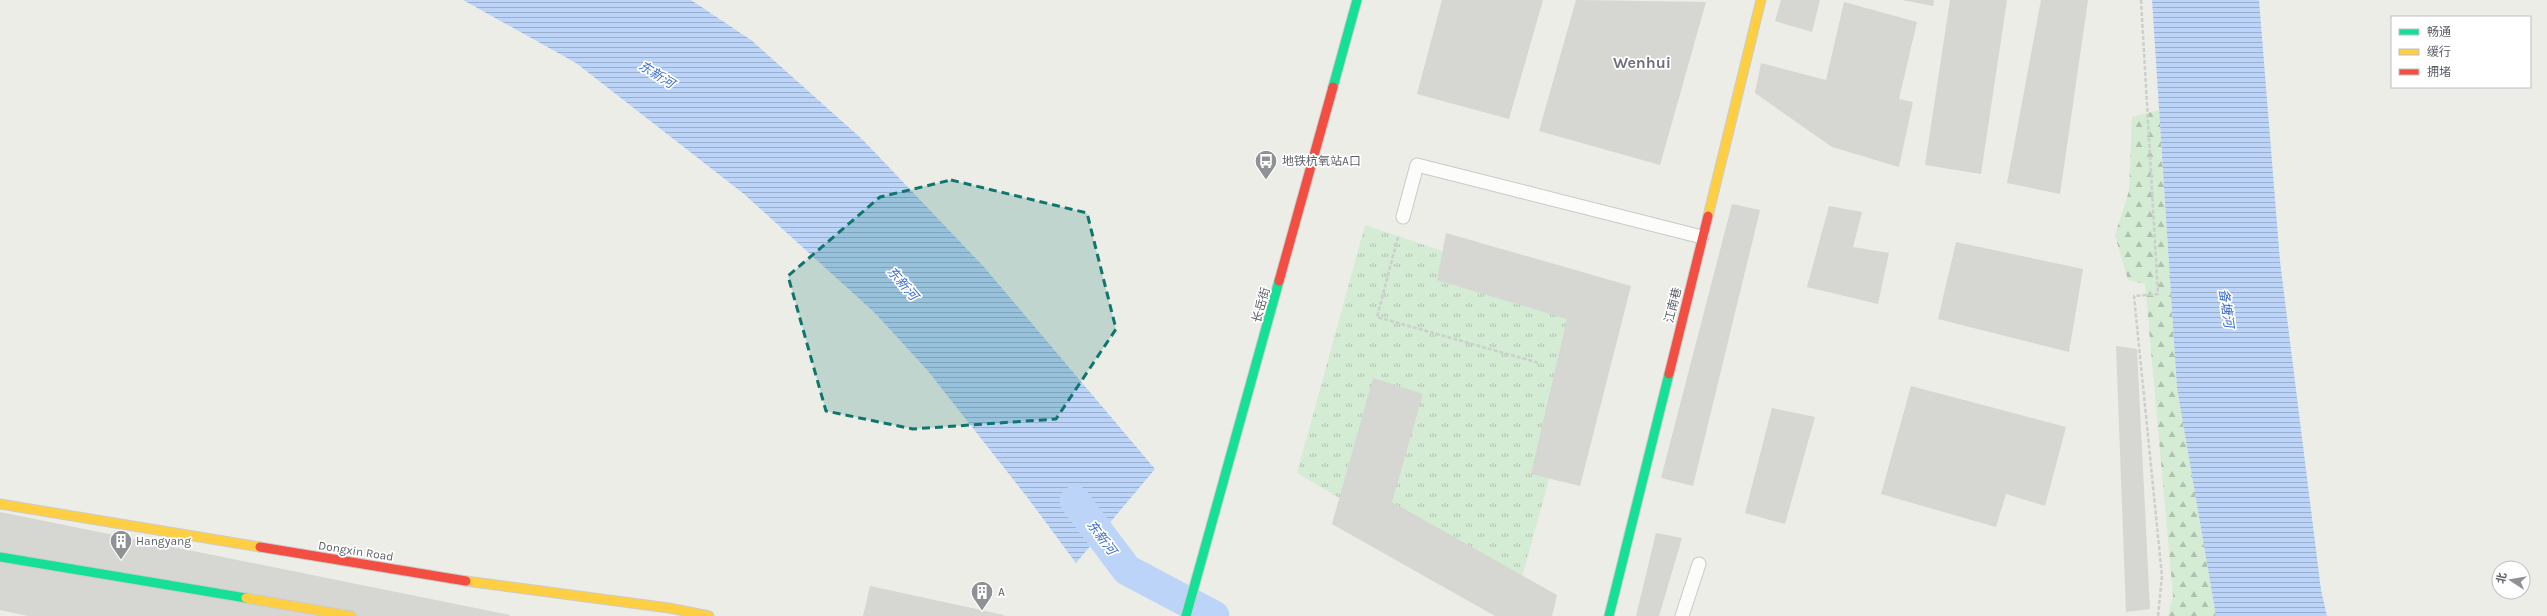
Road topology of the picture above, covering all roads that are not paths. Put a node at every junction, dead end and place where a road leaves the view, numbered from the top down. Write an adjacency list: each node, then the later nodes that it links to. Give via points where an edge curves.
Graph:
1 (1357, 0): 10 (street, 长岳街)
2 (1761, 0): 4 (street, 江南巷)
3 (1403, 217): 4 (lane, via 1417,165)
4 (1702, 237): 11 (street, 江南巷)
5 (0, 504): 9 (street, Dongxin Road, via 465,581 668,608)
6 (0, 558): 8 (street)
7 (1699, 564): 12 (lane)
8 (351, 616)
9 (709, 616)
10 (1186, 616)
11 (1609, 616)
12 (1682, 616)

